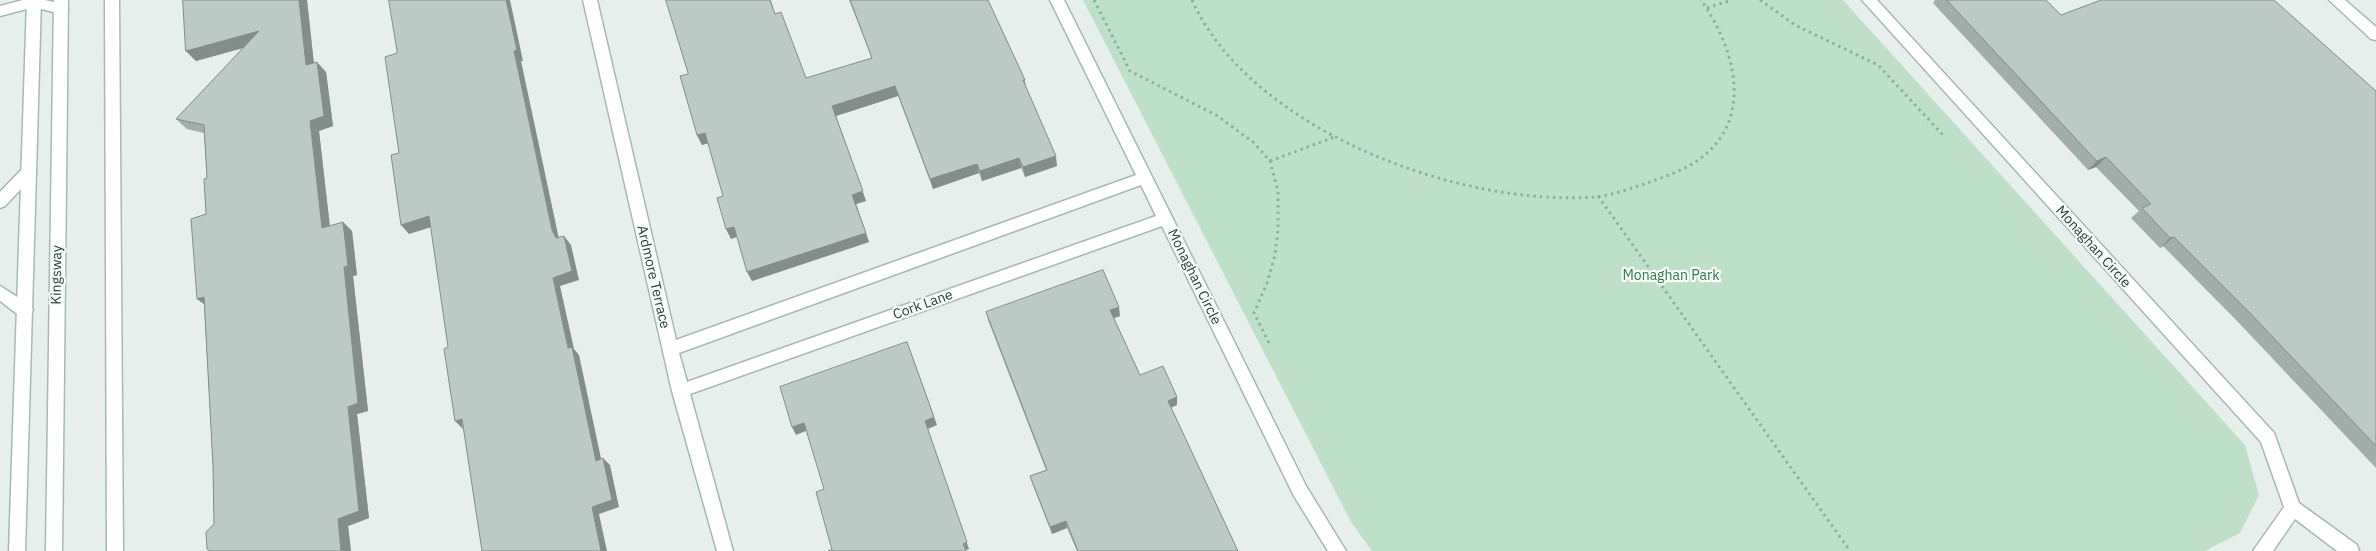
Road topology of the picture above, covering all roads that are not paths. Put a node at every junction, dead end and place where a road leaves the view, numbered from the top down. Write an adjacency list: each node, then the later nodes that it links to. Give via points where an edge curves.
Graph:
1 (112, 0): 21 (street)
2 (590, 0): 16 (street, Ardmore Terrace)
3 (1057, 0): 11 (street, Monaghan Circle)
4 (1869, 0): 18 (street, Monaghan Circle, via 2268,438)
5 (2336, 0): 9 (street)
6 (34, 1): 7 (street); 8 (street); 10 (street)
7 (61, 4): 20 (street, Kingsway)
8 (0, 11)
9 (2376, 35)
10 (29, 171): 12 (street); 15 (street)
11 (1145, 178): 13 (street, Monaghan Circle); 16 (street)
12 (0, 202)
13 (1165, 219): 17 (street, Cork Lane); 23 (street, Monaghan Circle, via 1300,491)
14 (0, 293): 15 (street)
15 (24, 310): 19 (street)
16 (670, 349): 17 (street, Ardmore Terrace)
17 (680, 391): 22 (street, Ardmore Terrace)
18 (2293, 508): 24 (street); 25 (street)
19 (17, 551)
20 (54, 551)
21 (115, 551)
22 (725, 551)
23 (1338, 551)
24 (2261, 551)
25 (2351, 551)

